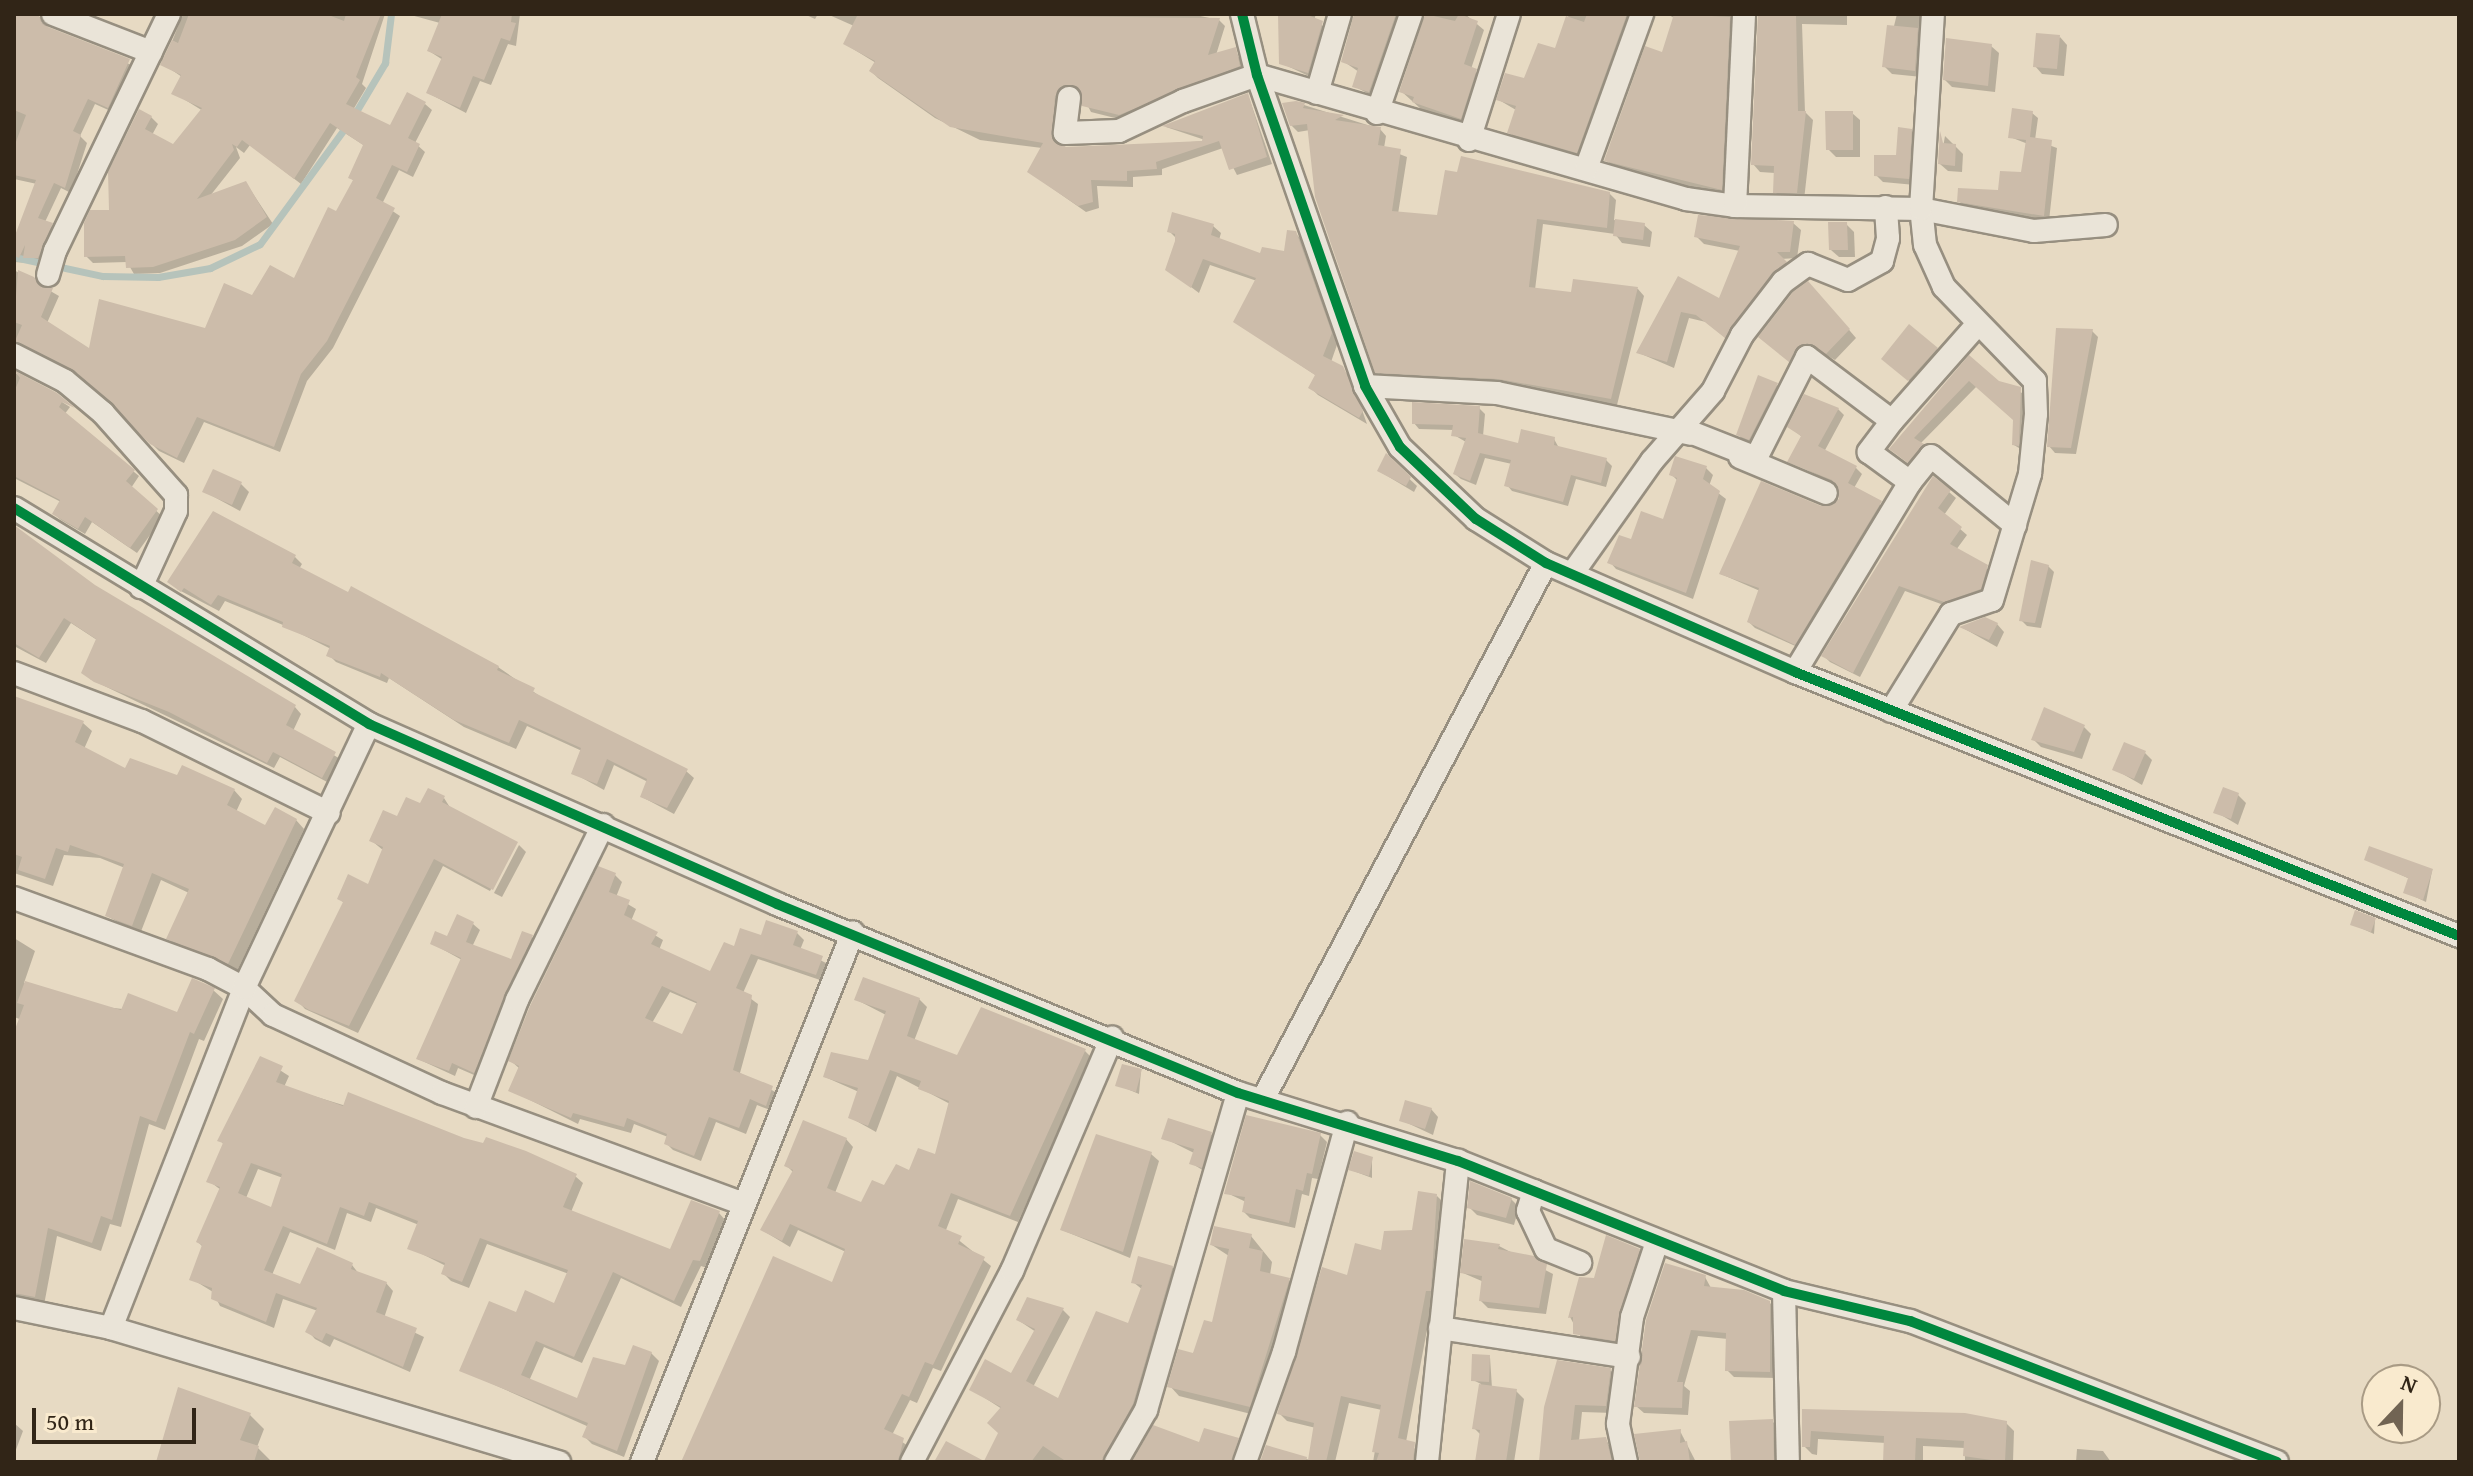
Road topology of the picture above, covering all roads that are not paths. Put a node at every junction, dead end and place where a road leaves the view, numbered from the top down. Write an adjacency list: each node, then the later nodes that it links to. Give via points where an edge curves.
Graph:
1 (53, 14): 10 (street)
2 (169, 14): 10 (street)
3 (1242, 14): 11 (street)
4 (1340, 14): 12 (street)
5 (1411, 14): 14 (street)
6 (1509, 14): 15 (street)
7 (1642, 14): 16 (street)
8 (1744, 14): 17 (street)
9 (1933, 14): 19 (street)
10 (151, 52): 21 (street)
11 (1257, 75): 12 (street); 13 (street, via 1119,131 1065,133); 24 (street)
12 (1317, 93): 14 (street)
13 (1069, 98)
14 (1377, 113): 15 (street)
15 (1469, 140): 16 (street)
16 (1586, 169): 17 (street, via 1686,199)
17 (1735, 206): 18 (street)
18 (1886, 207): 19 (street); 26 (street, via 1888,238 1882,261 1848,280 1808,264 1796,270 1742,335 1713,391)
19 (1921, 209): 20 (street, via 2034,231); 22 (street, via 1925,245 1944,287)
20 (2106, 225)
21 (48, 275)
22 (1977, 325): 25 (street); 30 (street, via 2035,381 2030,474)
23 (14, 355): 33 (street, via 65,381 103,413 176,495 176,511)
24 (1365, 386): 26 (street, via 1497,393); 31 (street, via 1400,447 1431,479 1476,519)
25 (1892, 421): 26 (street, via 1807,357 1756,458); 27 (street, via 1869,452)
26 (1680, 428): 28 (street); 32 (street)
27 (1910, 482): 30 (street, via 1931,456); 34 (street)
28 (1826, 493)
29 (14, 508): 33 (street)
30 (2015, 525): 36 (street, via 1992,600 1951,614)
31 (1546, 563): 32 (street); 46 (street)
32 (1572, 574): 34 (street)
33 (141, 587): 37 (street)
34 (1795, 672): 36 (street)
35 (14, 673): 38 (street, via 142,721)
36 (1891, 711): 42 (street)
37 (369, 724): 38 (street); 39 (street)
38 (329, 813): 43 (street)
39 (603, 825): 41 (street); 47 (street, via 517,1000)
40 (14, 898): 43 (street, via 137,940)
41 (853, 932): 44 (street); 51 (street)
42 (2459, 936)
43 (244, 988): 47 (street, via 273,1015); 56 (street)
44 (1112, 1038): 45 (street); 61 (street, via 1012,1271)
45 (1238, 1093): 46 (street); 62 (street, via 1146,1410)
46 (1263, 1099): 48 (street)
47 (476, 1107): 51 (street)
48 (1347, 1123): 49 (street); 63 (street, via 1284,1352)
49 (1458, 1161): 50 (street); 57 (street)
50 (1534, 1191): 52 (street); 53 (street, via 1528,1211 1546,1249)
51 (743, 1204): 60 (street)
52 (1657, 1242): 54 (street); 58 (street, via 1632,1317)
53 (1580, 1263)
54 (1784, 1291): 66 (street); 67 (street, via 1910,1321)
55 (14, 1308): 56 (street)
56 (111, 1328): 59 (street)
57 (1440, 1328): 58 (street); 64 (street)
58 (1629, 1357): 65 (street, via 1618,1424)
59 (559, 1462)
60 (642, 1462)
61 (912, 1462)
62 (1116, 1462)
63 (1245, 1462)
64 (1427, 1462)
65 (1626, 1462)
66 (1788, 1462)
67 (2277, 1462)

